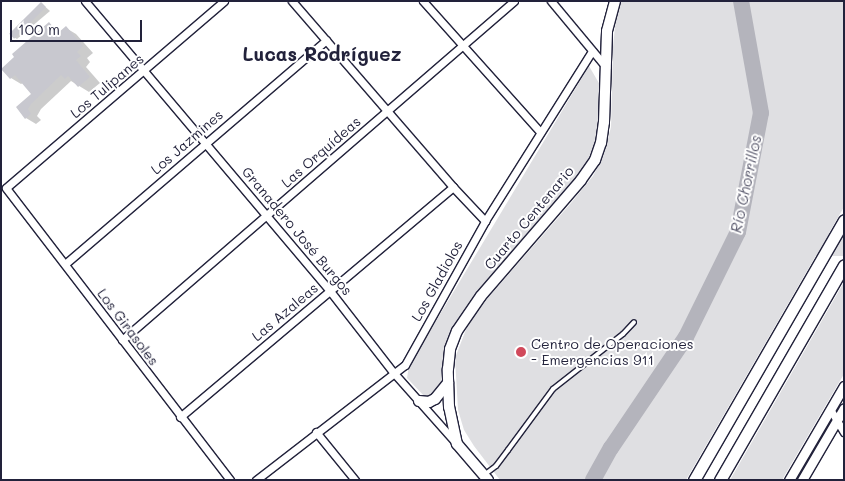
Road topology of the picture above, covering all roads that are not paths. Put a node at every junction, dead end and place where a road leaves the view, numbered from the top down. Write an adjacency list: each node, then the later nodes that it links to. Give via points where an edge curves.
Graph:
1 (85, 1): 12 (street, Granadero José Burgos)
2 (224, 1): 12 (street, Los Tulipanes)
3 (292, 1): 8 (street)
4 (423, 1): 9 (street)
5 (514, 1): 9 (street, Las Orquídeas)
6 (551, 1): 10 (street)
7 (615, 1): 11 (main road, Cuarto Centenario, via 607,31)
8 (326, 40): 13 (street); 15 (street, Los Jazmines)
9 (462, 46): 13 (street, Las Orquídeas); 14 (street)
10 (592, 51): 11 (street); 14 (street, Los Gladiolos)
11 (606, 67): 27 (main road, Cuarto Centenario, via 604,122 601,144 594,160 581,180 467,315 450,349)
12 (143, 72): 15 (street, Granadero José Burgos); 17 (street, Los Tulipanes)
13 (388, 110): 16 (street); 18 (street, Las Orquídeas)
14 (540, 132): 20 (street, Los Gladiolos)
15 (205, 143): 18 (street, Granadero José Burgos); 21 (street, Los Jazmines)
16 (453, 187): 20 (street); 23 (street, Las Azaleas)
17 (6, 188): 21 (street, Los Girasoles)
18 (266, 216): 23 (street, Granadero José Burgos); 25 (street, Las Orquídeas)
19 (844, 220): 41 (highway)
20 (485, 221): 26 (street, Los Gladiolos, via 405,365)
21 (65, 264): 25 (street, Los Girasoles)
22 (844, 265): 42 (highway)
23 (330, 291): 26 (street, Granadero José Burgos); 32 (street, Las Azaleas)
24 (634, 322): 37 (lane, via 553,388)
25 (122, 340): 32 (street, Los Girasoles)
26 (393, 372): 29 (street, Granadero José Burgos); 34 (street, Los Gladiolos)
27 (448, 382): 29 (main road, via 436,400); 36 (main road, Cuarto Centenario, via 449,407)
28 (844, 386): 31 (street)
29 (419, 401): 36 (street, Granadero José Burgos)
30 (844, 408): 33 (street)
31 (830, 409): 33 (street); 43 (street)
32 (180, 417): 38 (street, Los Girasoles)
33 (836, 420): 35 (street); 44 (street)
34 (316, 432): 39 (street, Los Gladiolos); 40 (street)
35 (844, 432)
36 (457, 444): 37 (main road, Granadero José Burgos)
37 (486, 477)
38 (230, 480)
39 (256, 480)
40 (355, 480)
41 (694, 480)
42 (720, 480)
43 (789, 480)
44 (802, 480)

